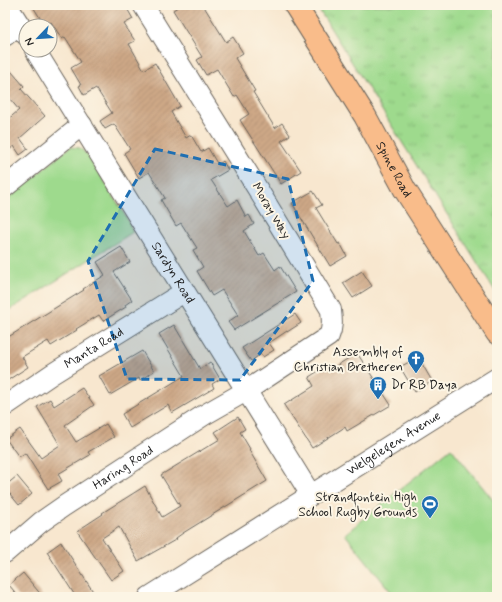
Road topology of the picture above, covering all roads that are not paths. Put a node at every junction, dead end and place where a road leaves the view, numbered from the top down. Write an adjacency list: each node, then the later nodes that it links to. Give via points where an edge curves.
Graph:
1 (7, 5): 4 (street)
2 (143, 5): 11 (street, Moray Way, via 331,310 333,321 329,336)
3 (295, 5): 9 (main road, Spine Road, via 365,116 405,190)
4 (17, 32)
5 (40, 58): 6 (street, Sardyn Road)
6 (82, 125): 7 (street); 8 (street, Sardyn Road)
7 (5, 187)
8 (184, 292): 11 (street, Sardyn Road); 12 (street, Manta Road)
9 (497, 333)
10 (497, 378): 13 (street, Welgelegen Avenue)
11 (246, 391): 13 (street, Sardyn Road); 14 (street, Haring Road, via 103,480 41,522)
12 (5, 406)
13 (311, 495): 15 (street, Welgelegen Avenue)
14 (5, 553)
15 (149, 597)

